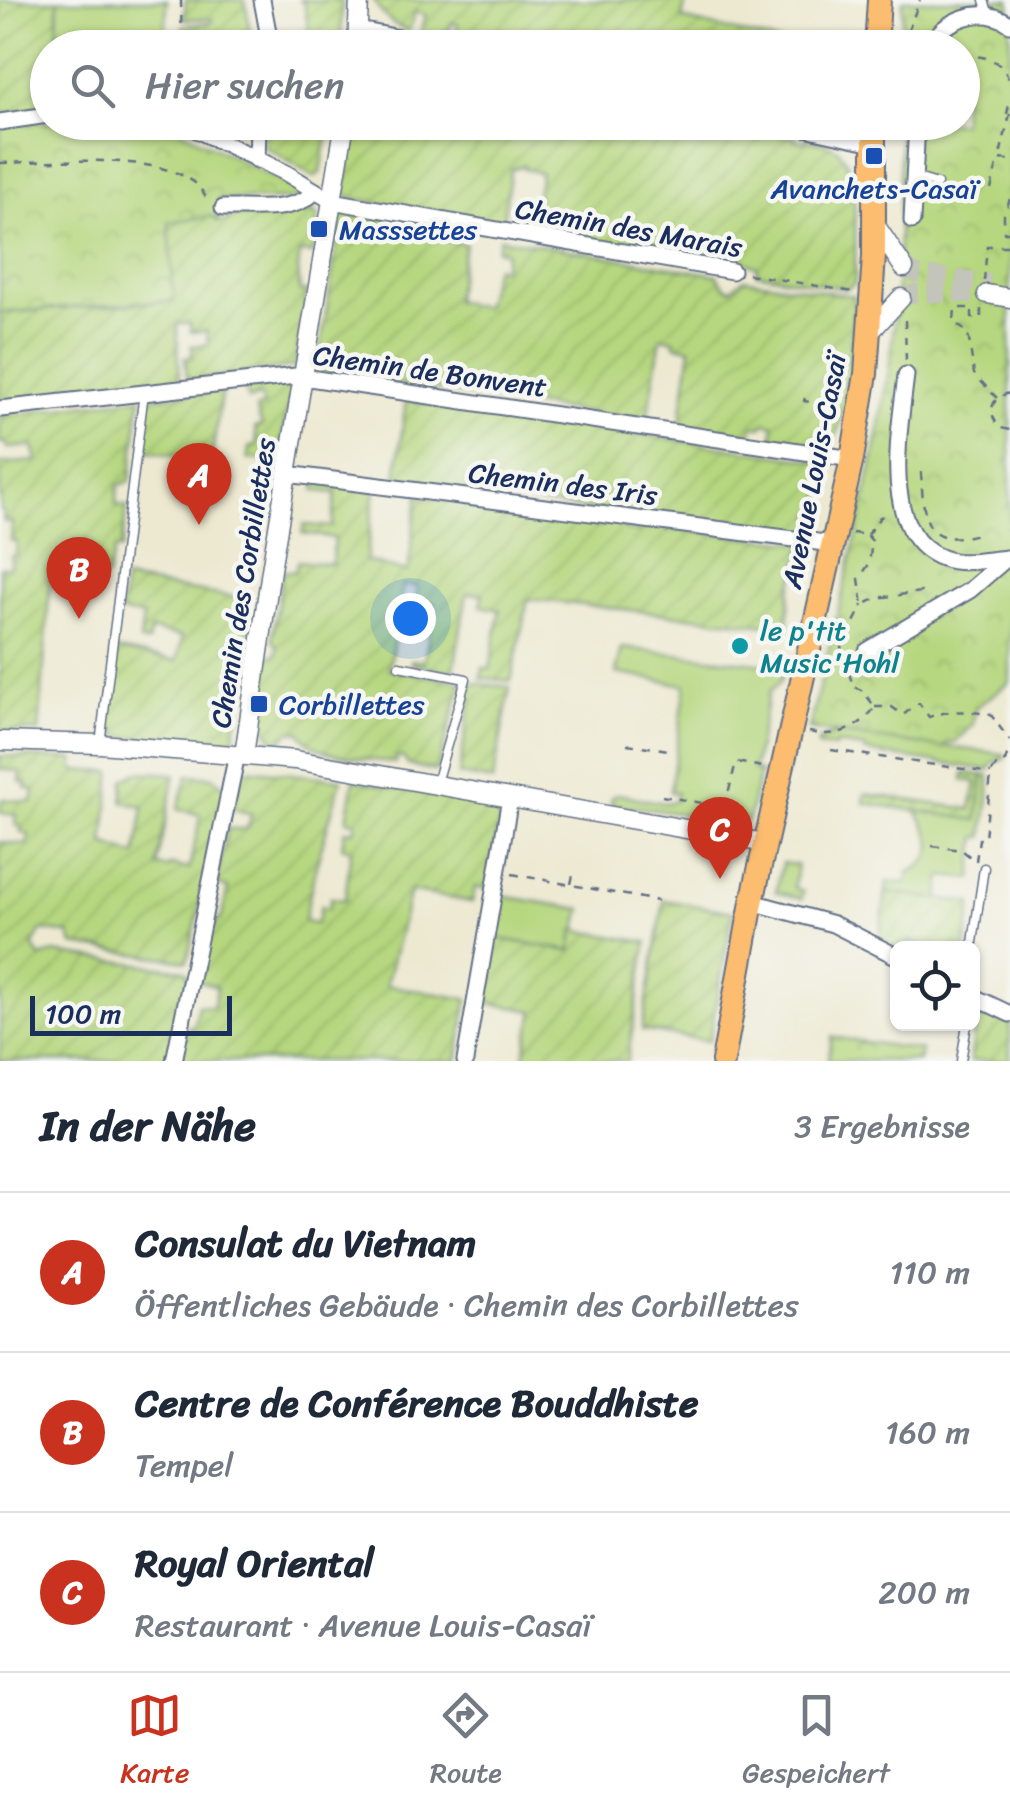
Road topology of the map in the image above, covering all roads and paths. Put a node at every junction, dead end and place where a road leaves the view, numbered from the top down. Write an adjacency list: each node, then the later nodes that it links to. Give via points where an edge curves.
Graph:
1 (181, 0): 8 (path)
2 (262, 0): 9 (street)
3 (359, 0): 10 (street)
4 (879, 0): 11 (main road)
5 (920, 0): 12 (path)
6 (987, 7): 7 (street); 13 (street)
7 (1010, 24)
8 (182, 30)
9 (268, 30)
10 (358, 30)
11 (889, 30)
12 (904, 30)
13 (944, 30)
14 (980, 56): 15 (path, via 994,60)
15 (1010, 83)
16 (1010, 100): 17 (path)
17 (1009, 115): 25 (path)
18 (30, 117): 19 (street)
19 (0, 122)
20 (216, 140): 26 (street)
21 (258, 140): 26 (street)
22 (342, 140): 34 (street, Chemin des Corbillettes)
23 (874, 140): 37 (main road, Avenue Louis-Casaï)
24 (916, 140): 29 (street)
25 (998, 159): 27 (path); 31 (path)
26 (257, 160): 32 (street)
27 (1010, 160)
28 (0, 164): 35 (path, via 154,166 196,183 212,206)
29 (914, 177): 30 (lane); 36 (street)
30 (937, 184)
31 (991, 189)
32 (315, 191): 34 (street); 35 (street, via 294,205)
33 (1010, 199): 38 (path, via 1004,232)
34 (332, 201): 41 (street, Chemin des Marais); 49 (street, Chemin des Corbillettes)
35 (223, 208)
36 (912, 221)
37 (874, 223): 40 (street); 47 (main road, Avenue Louis-Casaï)
38 (1010, 232)
39 (1010, 246): 42 (path, via 987,246)
40 (904, 268)
41 (732, 271): 44 (path, Chemin des Marais)
42 (986, 288): 43 (street); 45 (street); 53 (path, via 980,318 972,318 972,308 955,308 954,322 968,333 974,374)
43 (1010, 288)
44 (858, 292)
45 (1010, 298)
46 (899, 304): 47 (street); 48 (path)
47 (871, 330): 57 (main road, Avenue Louis-Casaï)
48 (906, 375): 60 (street, via 898,450)
49 (304, 377): 50 (street, Chemin de Bonvent); 57 (street, Chemin de Bonvent); 59 (street, Chemin des Corbillettes)
50 (144, 392): 55 (street, Chemin de Bonvent); 73 (lane)
51 (1010, 393): 53 (path)
52 (805, 398): 54 (path)
53 (997, 398): 56 (path, via 991,413)
54 (846, 408)
55 (0, 409)
56 (1010, 430)
57 (852, 459): 63 (main road, Avenue Louis-Casaï)
58 (921, 472): 61 (path, via 932,532 962,538)
59 (288, 474): 63 (street, Chemin des Iris); 78 (street, Chemin des Corbillettes)
60 (901, 512): 62 (path, via 880,517); 64 (street, via 916,540 938,556 959,562)
61 (982, 532)
62 (867, 534): 63 (path); 65 (path, via 868,564 859,579)
63 (843, 538): 84 (main road, Avenue Louis-Casaï)
64 (1009, 557): 67 (street, via 970,590)
65 (864, 605): 66 (path, via 922,592); 69 (path, via 841,647 853,686)
66 (932, 610)
67 (866, 651)
68 (400, 666): 81 (lane, via 466,679)
69 (875, 707): 70 (path, via 854,730); 72 (path, via 904,715 918,704 929,716 991,715)
70 (806, 732)
71 (0, 740): 73 (street)
72 (1010, 740)
73 (100, 744): 78 (street)
74 (626, 744): 76 (path)
75 (1010, 749): 80 (path)
76 (669, 750)
77 (831, 750): 80 (path)
78 (241, 755): 81 (street); 97 (street, Chemin des Corbillettes)
79 (766, 768): 82 (path, via 736,762 725,807)
80 (991, 773): 86 (path)
81 (436, 783): 83 (street)
82 (662, 796)
83 (510, 798): 84 (street); 87 (street)
84 (765, 843): 91 (main road, Avenue Louis-Casaï)
85 (932, 846): 86 (path, via 962,850)
86 (980, 865): 92 (lane)
87 (503, 872): 89 (path); 98 (street)
88 (573, 875): 89 (path)
89 (571, 885): 90 (path)
90 (658, 901)
91 (752, 902): 93 (street, via 832,924); 99 (main road, Avenue Louis-Casaï)
92 (973, 941)
93 (890, 953)
94 (980, 1000): 95 (street)
95 (1010, 1014)
96 (966, 1031): 100 (lane)
97 (174, 1061)
98 (465, 1061)
99 (723, 1061)
100 (962, 1061)

